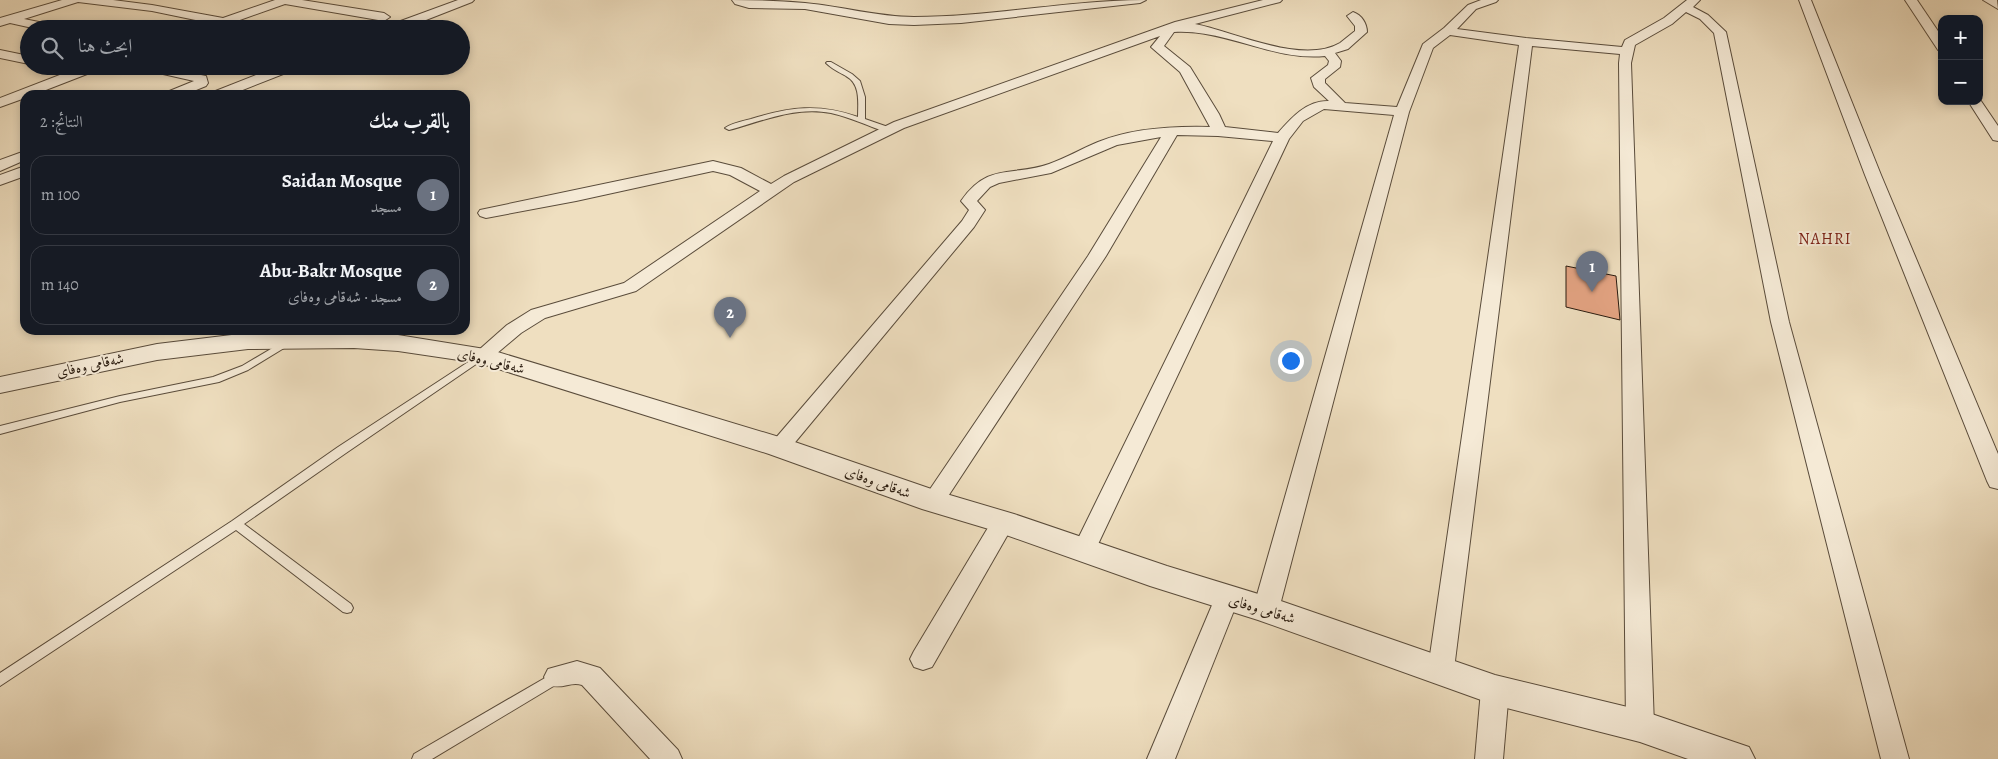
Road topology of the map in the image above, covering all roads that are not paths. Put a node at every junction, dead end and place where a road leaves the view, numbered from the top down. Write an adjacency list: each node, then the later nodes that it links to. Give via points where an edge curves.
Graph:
1 (74, 0): 18 (street)
2 (83, 0): 19 (street, via 152,8)
3 (283, 0): 17 (street); 20 (street)
4 (468, 0): 21 (street)
5 (738, 0): 6 (street, via 749,5 805,6 888,20 914,21)
6 (1140, 0)
7 (1227, 0): 14 (street)
8 (1276, 0): 14 (street)
9 (1492, 0): 24 (street, via 1472,7)
10 (1805, 0): 64 (street, via 1872,175)
11 (1911, 0): 25 (street)
12 (1989, 0): 15 (street)
13 (1689, 4): 27 (street, via 1668,21 1629,43); 83 (street, via 1720,32 1780,322)
14 (1256, 5): 23 (street)
15 (1998, 6)
16 (1353, 16): 28 (street, via 1361,25 1361,32 1353,41)
17 (384, 17)
18 (3, 20): 22 (street)
19 (214, 20)
20 (229, 20)
21 (415, 20)
22 (20, 23)
23 (1169, 29): 28 (street, via 1199,29 1291,52); 47 (street); 48 (street, via 1157,47 1185,70)
24 (1448, 31): 26 (street); 44 (street, via 1427,46)
25 (1938, 41)
26 (1526, 42): 27 (street); 73 (street)
27 (1628, 51): 77 (street, via 1625,63)
28 (1328, 52): 42 (street, via 1335,61 1334,67 1318,78 1319,84)
29 (0, 54): 30 (street)
30 (20, 58)
31 (829, 63): 45 (lane, via 860,85)
32 (71, 75): 35 (street)
33 (184, 75): 36 (street, via 201,79 201,83)
34 (268, 75): 37 (street)
35 (34, 90)
36 (184, 90)
37 (231, 90)
38 (0, 93): 40 (street)
39 (20, 95): 40 (street)
40 (16, 97): 41 (street)
41 (0, 103)
42 (1340, 105): 44 (street); 50 (street, via 1322,105 1312,109 1298,118)
43 (1977, 105): 51 (street)
44 (1402, 112): 71 (street)
45 (861, 120): 46 (lane, via 812,109 772,115); 47 (lane)
46 (729, 128)
47 (888, 130): 56 (street)
48 (1220, 130): 49 (street); 50 (street)
49 (1172, 131): 63 (street, via 1114,142 1046,170 999,176 985,182 968,201 977,210 968,224); 65 (street, via 1097,256)
50 (1282, 138): 68 (street)
51 (1998, 138)
52 (20, 157): 53 (street)
53 (0, 166)
54 (20, 173): 55 (street)
55 (0, 180)
56 (770, 191): 57 (street, via 739,174 713,166); 60 (street, via 630,287 538,314)
57 (486, 213)
58 (358, 335): 59 (street, شەقامی وەفای); 60 (street, شەقامی وەفای)
59 (291, 339): 61 (street, شەقامی وەفای, via 212,344 157,352); 62 (lane, via 245,368 215,380 120,399)
60 (482, 356): 63 (street, شەقامی وەفای); 67 (lane)
61 (0, 384)
62 (0, 430)
63 (780, 446): 65 (street, شەقامی وەفای)
64 (1998, 481)
65 (932, 501): 66 (street, شەقامی وەفای)
66 (1003, 522): 68 (street, شەقامی وەفای); 72 (street)
67 (236, 524): 70 (lane); 75 (lane)
68 (1084, 551): 69 (street, شەقامی وەفای)
69 (1227, 598): 71 (street, شەقامی وەفای); 80 (street)
70 (347, 608)
71 (1266, 608): 73 (street, شەقامی وەفای)
72 (923, 659)
73 (1441, 669): 76 (street, شەقامی وەفای)
74 (557, 677): 78 (lane); 79 (street, via 577,672 590,676)
75 (0, 680)
76 (1495, 690): 77 (street, شەقامی وەفای); 81 (street)
77 (1640, 726): 82 (street, شەقامی وەفای)
78 (419, 759)
79 (668, 759)
80 (1161, 759)
81 (1489, 759)
82 (1736, 759)
83 (1895, 759)

